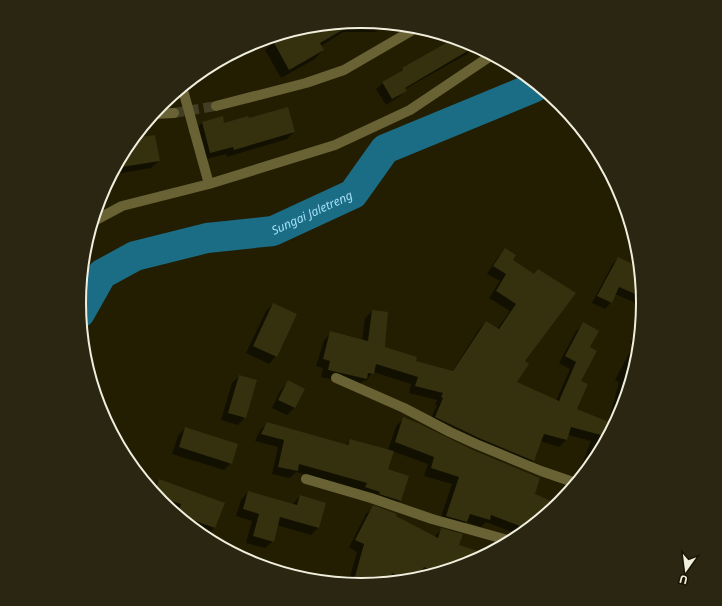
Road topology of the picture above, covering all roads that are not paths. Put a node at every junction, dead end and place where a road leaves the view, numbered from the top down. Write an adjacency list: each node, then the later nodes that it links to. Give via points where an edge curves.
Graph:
1 (409, 32): 4 (street, via 344,70 306,83)
2 (487, 58): 7 (street, via 410,110 335,145)
3 (184, 93): 7 (street, bridge)
4 (216, 106)
5 (174, 113): 6 (street)
6 (162, 114)
7 (209, 184): 8 (street, via 122,206)
8 (100, 218)
9 (336, 378): 11 (street, via 476,444)
10 (306, 479): 12 (street)
11 (570, 482)
12 (502, 539)

